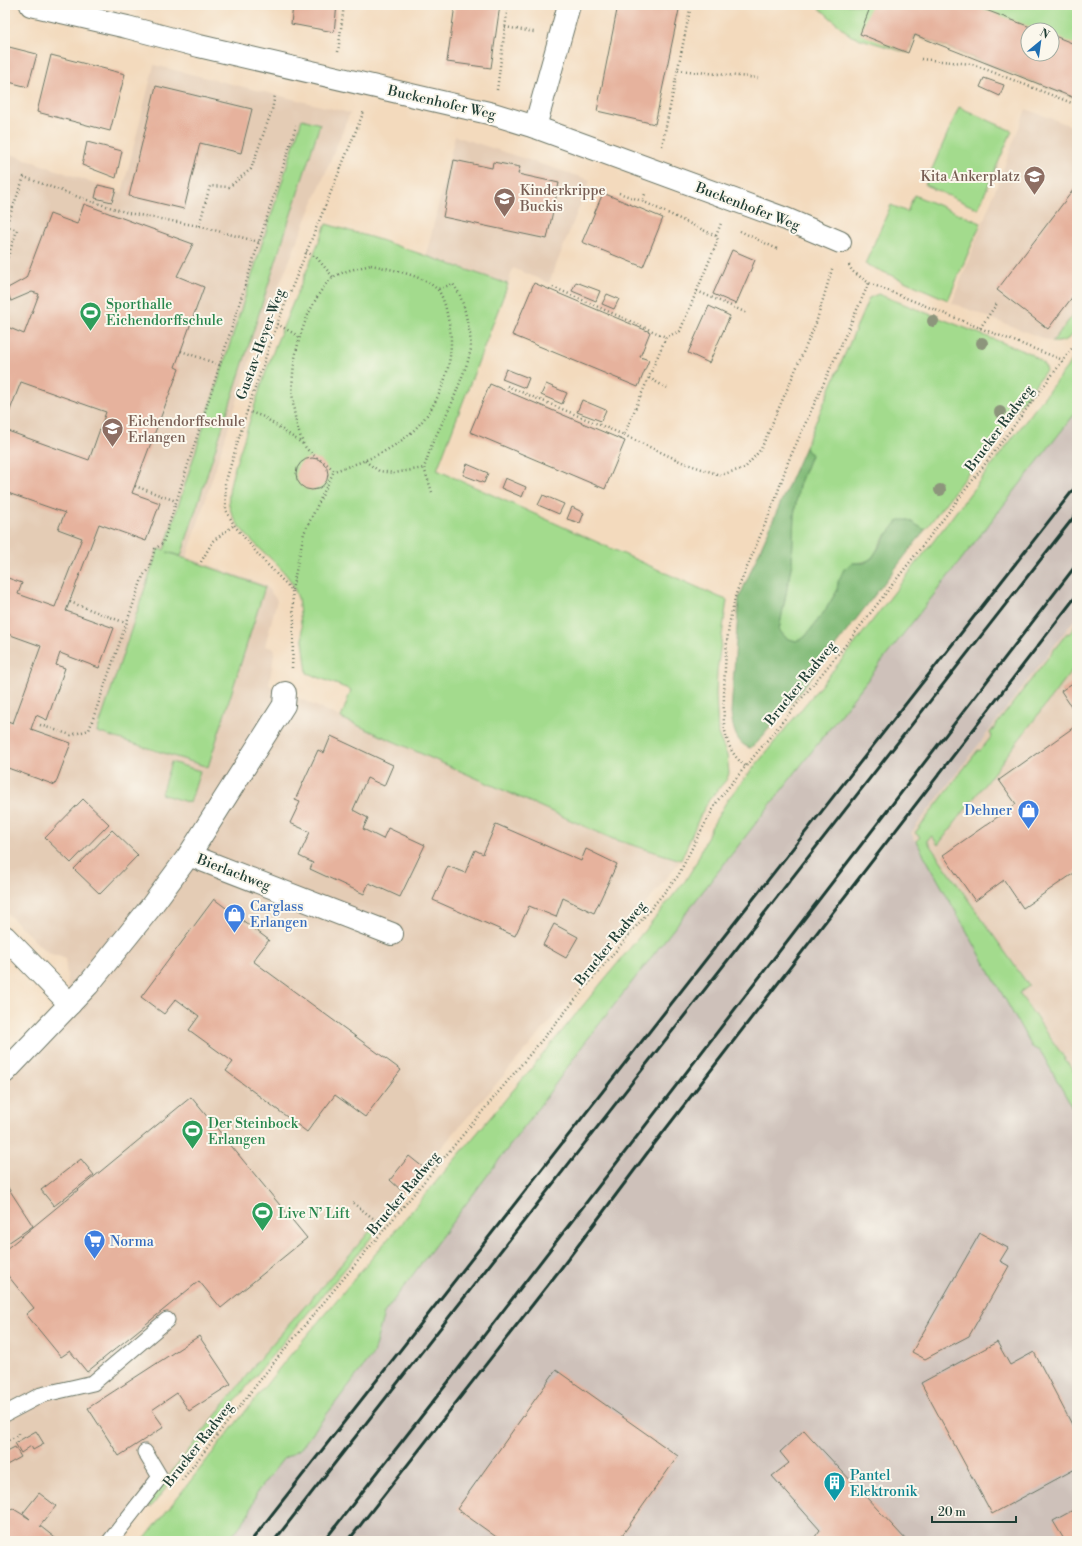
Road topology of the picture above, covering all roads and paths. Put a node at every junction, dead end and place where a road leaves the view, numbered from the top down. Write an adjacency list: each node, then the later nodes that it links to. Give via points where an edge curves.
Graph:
1 (31, 5): 8 (street, Buckenhofer Weg)
2 (344, 5): 8 (path)
3 (508, 5): 13 (path)
4 (569, 5): 15 (street)
5 (691, 5): 7 (path)
6 (921, 59): 12 (path, via 972,64)
7 (678, 70): 9 (path); 16 (path)
8 (334, 77): 10 (street, Buckenhofer Weg)
9 (758, 78)
10 (374, 86): 13 (street, Buckenhofer Weg); 26 (path, Gustav-Heyer-Weg)
11 (275, 95): 19 (path, via 251,169 230,187 210,186)
12 (1077, 105)
13 (493, 114): 15 (street, Buckenhofer Weg)
14 (296, 126): 23 (path)
15 (535, 127): 16 (street, Buckenhofer Weg)
16 (657, 172): 18 (path); 24 (street, Buckenhofer Weg, via 786,219)
17 (619, 193): 18 (path)
18 (642, 201): 22 (path)
19 (199, 226): 23 (path); 27 (path, via 128,213 24,177 6,226 17,230)
20 (728, 226): 22 (path, via 721,223)
21 (735, 229): 25 (path)
22 (716, 236): 32 (path, via 718,240)
23 (259, 242): 42 (path)
24 (840, 242): 29 (path, via 852,271); 47 (path, via 816,323 761,449 745,468 720,475 684,463)
25 (777, 249)
26 (306, 252): 28 (path, via 316,257); 35 (path, Gustav-Heyer-Weg)
27 (5, 264)
28 (333, 277): 31 (path, via 371,265 415,277); 37 (path, via 322,289 310,310)
29 (869, 283): 36 (path); 62 (path, via 788,462 774,503 732,604 725,660 724,729 732,752)
30 (553, 287): 38 (path)
31 (438, 289): 49 (path, via 446,307 452,340 445,379 433,406 416,428 394,446); 50 (path, via 453,284 459,293 470,334 471,349 452,403 432,444)
32 (697, 291): 34 (path); 38 (path, via 680,331)
33 (998, 302): 36 (path)
34 (747, 313)
35 (277, 324): 37 (path); 46 (path, Gustav-Heyer-Weg)
36 (980, 328): 41 (path)
37 (300, 336): 48 (path, via 292,391 296,418)
38 (666, 337): 43 (path)
39 (1077, 342): 41 (path, Brucker Radweg)
40 (181, 351): 42 (path)
41 (1063, 360): 62 (path, Brucker Radweg, via 848,642)
42 (220, 365): 54 (path)
43 (649, 378): 45 (path); 47 (path)
44 (506, 386): 47 (path)
45 (667, 388)
46 (246, 411): 48 (path, via 264,417); 55 (path, Gustav-Heyer-Weg, via 225,484 226,510)
47 (624, 435)
48 (304, 444): 51 (path, via 312,455 328,464)
49 (365, 461): 50 (path, via 379,471 394,473); 51 (path)
50 (424, 468): 53 (path)
51 (334, 472): 57 (path, via 304,533)
52 (135, 486): 54 (path)
53 (432, 492)
54 (176, 501): 59 (path, via 163,543 155,549)
55 (234, 525): 56 (path, via 213,541); 57 (path, Gustav-Heyer-Weg)
56 (201, 562)
57 (292, 590): 60 (path, via 292,668)
58 (70, 602): 59 (path)
59 (126, 623): 61 (path, via 89,730 71,735)
60 (285, 693): 63 (street, Bierlachweg, via 284,705)
61 (40, 725)
62 (745, 766): 69 (path, Brucker Radweg, via 718,800 678,876)
63 (189, 855): 64 (street, Bierlachweg); 66 (street, Bierlachweg, via 150,908)
64 (392, 934)
65 (5, 936): 66 (street)
66 (70, 1004): 67 (street, Bierlachweg)
67 (5, 1072)
68 (353, 1203): 69 (path)
69 (386, 1228): 73 (path, Brucker Radweg, via 275,1361)
70 (167, 1320): 71 (lane, via 93,1383 42,1395)
71 (5, 1414)
72 (145, 1452): 74 (lane, via 160,1477)
73 (178, 1485)
74 (110, 1541)

